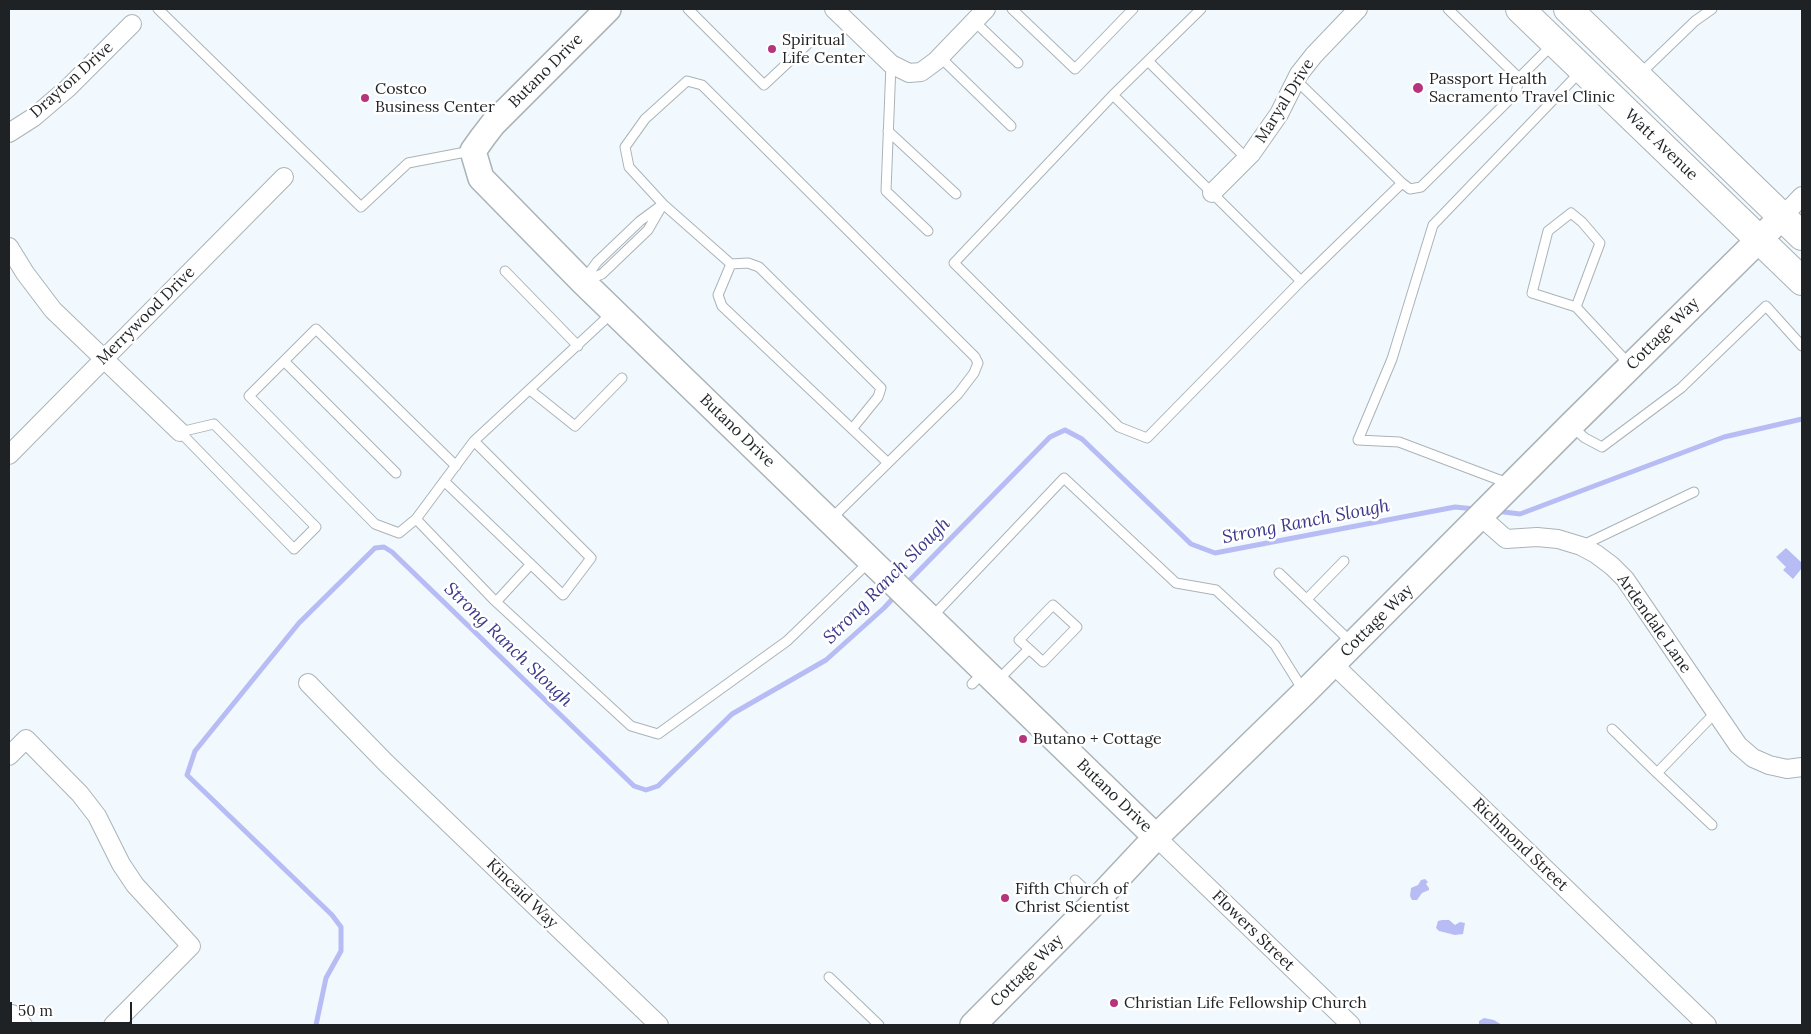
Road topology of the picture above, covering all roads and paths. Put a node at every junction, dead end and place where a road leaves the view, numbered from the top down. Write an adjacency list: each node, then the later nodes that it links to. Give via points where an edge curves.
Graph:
1 (158, 9): 29 (lane, via 360,207 408,162)
2 (608, 9): 29 (street, Butano Drive, via 494,124)
3 (688, 9): 15 (lane, via 764,85)
4 (834, 9): 20 (street)
5 (1012, 9): 6 (lane, via 1075,69)
6 (1133, 9)
7 (1201, 9): 18 (lane)
8 (1358, 9): 24 (street, Maryal Drive, via 1314,55)
9 (1448, 9): 23 (lane)
10 (1520, 9): 16 (main road, Watt Avenue)
11 (1568, 9): 22 (main road, Watt Avenue)
12 (1712, 9): 22 (lane, via 1695,21)
13 (980, 15): 17 (street); 19 (lane)
14 (132, 24): 28 (street, Drayton Drive, via 68,88)
15 (812, 40)
16 (1555, 43): 21 (main road, Watt Avenue); 23 (lane)
17 (940, 57): 20 (street, via 921,72 909,73); 26 (lane)
18 (1148, 61): 25 (lane); 30 (lane)
19 (1018, 63)
20 (891, 64): 27 (lane)
21 (1582, 70): 41 (main road, Watt Avenue); 67 (lane, via 1433,225 1392,359 1358,440 1399,442)
22 (1638, 76): 37 (main road, Watt Avenue)
23 (1519, 78): 32 (lane, via 1516,94 1421,187 1410,189)
24 (1296, 80): 30 (street, Maryal Drive, via 1275,120); 32 (lane)
25 (1113, 95): 33 (lane); 46 (lane, via 954,264 1119,427 1147,438)
26 (1011, 126)
27 (888, 130): 34 (lane); 39 (lane, via 886,191)
28 (9, 133)
29 (474, 151): 48 (street, Butano Drive, via 482,178)
30 (1246, 159): 33 (street, Maryal Drive)
31 (284, 177): 53 (street, Merrywood Drive)
32 (1402, 183): 46 (lane)
33 (1212, 193): 46 (lane)
34 (956, 194)
35 (1802, 196): 37 (street)
36 (663, 204): 38 (lane); 42 (lane, via 648,230); 44 (lane); 63 (lane, via 629,167 625,147 645,118 687,81 702,85 975,356 978,363 963,387)
37 (1782, 217): 40 (main road, Watt Avenue); 41 (street, Cottage Way)
38 (629, 231): 42 (lane); 48 (lane, via 597,262)
39 (928, 231)
40 (1802, 236)
41 (1759, 238): 47 (main road, Watt Avenue); 55 (street, Cottage Way)
42 (638, 240): 48 (lane, via 602,274)
43 (9, 247): 53 (street, via 53,310)
44 (731, 264): 59 (lane, via 718,295 722,306); 59 (lane, via 748,262 759,266 881,388 878,397)
45 (505, 271): 51 (lane)
46 (1301, 281)
47 (1802, 281)
48 (583, 282): 50 (street, Butano Drive)
49 (1576, 307): 49 (lane, via 1532,293 1548,230 1571,213 1600,243); 55 (lane)
50 (614, 312): 51 (lane); 71 (street, Butano Drive)
51 (578, 346): 57 (lane)
52 (1802, 346): 58 (lane, via 1766,306 1681,388 1602,447)
53 (105, 358): 60 (street); 62 (street, Merrywood Drive)
54 (284, 361): 64 (lane, via 316,329); 65 (lane); 70 (lane, via 249,396 375,524 399,533)
55 (1631, 366): 58 (street, Cottage Way)
56 (622, 378): 57 (lane, via 575,426)
57 (530, 390): 61 (lane)
58 (1571, 425): 67 (street, Cottage Way)
59 (852, 428): 63 (lane)
60 (180, 432): 60 (lane, via 294,549 316,527 214,424)
61 (474, 441): 64 (lane); 75 (lane, via 591,558 563,595)
62 (9, 455)
63 (887, 462): 71 (lane)
64 (456, 466): 66 (lane)
65 (396, 473)
66 (444, 481): 70 (lane); 75 (lane)
67 (1508, 489): 69 (street, Cottage Way)
68 (1694, 492): 72 (lane)
69 (1481, 516): 72 (street, Ardendale Lane, via 1506,539 1538,537); 80 (street, Cottage Way)
70 (416, 519): 78 (lane)
71 (830, 520): 73 (street, Butano Drive)
72 (1580, 546): 86 (street, Ardendale Lane, via 1596,554 1625,579)
73 (871, 560): 78 (lane, via 787,642 658,734 631,726); 79 (street, Butano Drive)
74 (1344, 561): 77 (lane)
75 (531, 564): 78 (lane)
76 (1279, 573): 77 (lane)
77 (1307, 599): 80 (lane)
78 (496, 602)
79 (930, 619): 83 (street, Butano Drive); 85 (lane, via 1064,478 1176,583 1216,590 1275,645)
80 (1353, 644): 82 (street, Cottage Way)
81 (1029, 649): 81 (lane, via 1020,640 1054,605 1077,627 1042,662); 83 (lane)
82 (1333, 664): 85 (street, Cottage Way); 101 (street, Richmond Street)
83 (984, 679): 92 (street, Butano Drive)
84 (308, 683): 97 (street, Kincaid Way, via 386,763)
85 (1304, 693): 92 (street, Cottage Way)
86 (1716, 712): 89 (street, Ardendale Lane, via 1738,745 1753,758 1770,766); 90 (lane)
87 (1612, 729): 90 (lane)
88 (9, 756): 96 (street, via 26,739 80,794 97,816 135,886 191,946)
89 (1802, 767)
90 (1657, 773): 91 (lane)
91 (1712, 825)
92 (1156, 837): 94 (street, Cottage Way); 100 (street, Flowers Street)
93 (1075, 880): 94 (lane)
94 (1096, 901): 99 (street, Cottage Way)
95 (830, 977): 98 (lane)
96 (113, 1025)
97 (659, 1025)
98 (879, 1025)
99 (973, 1025)
100 (1351, 1025)
101 (1707, 1025)

